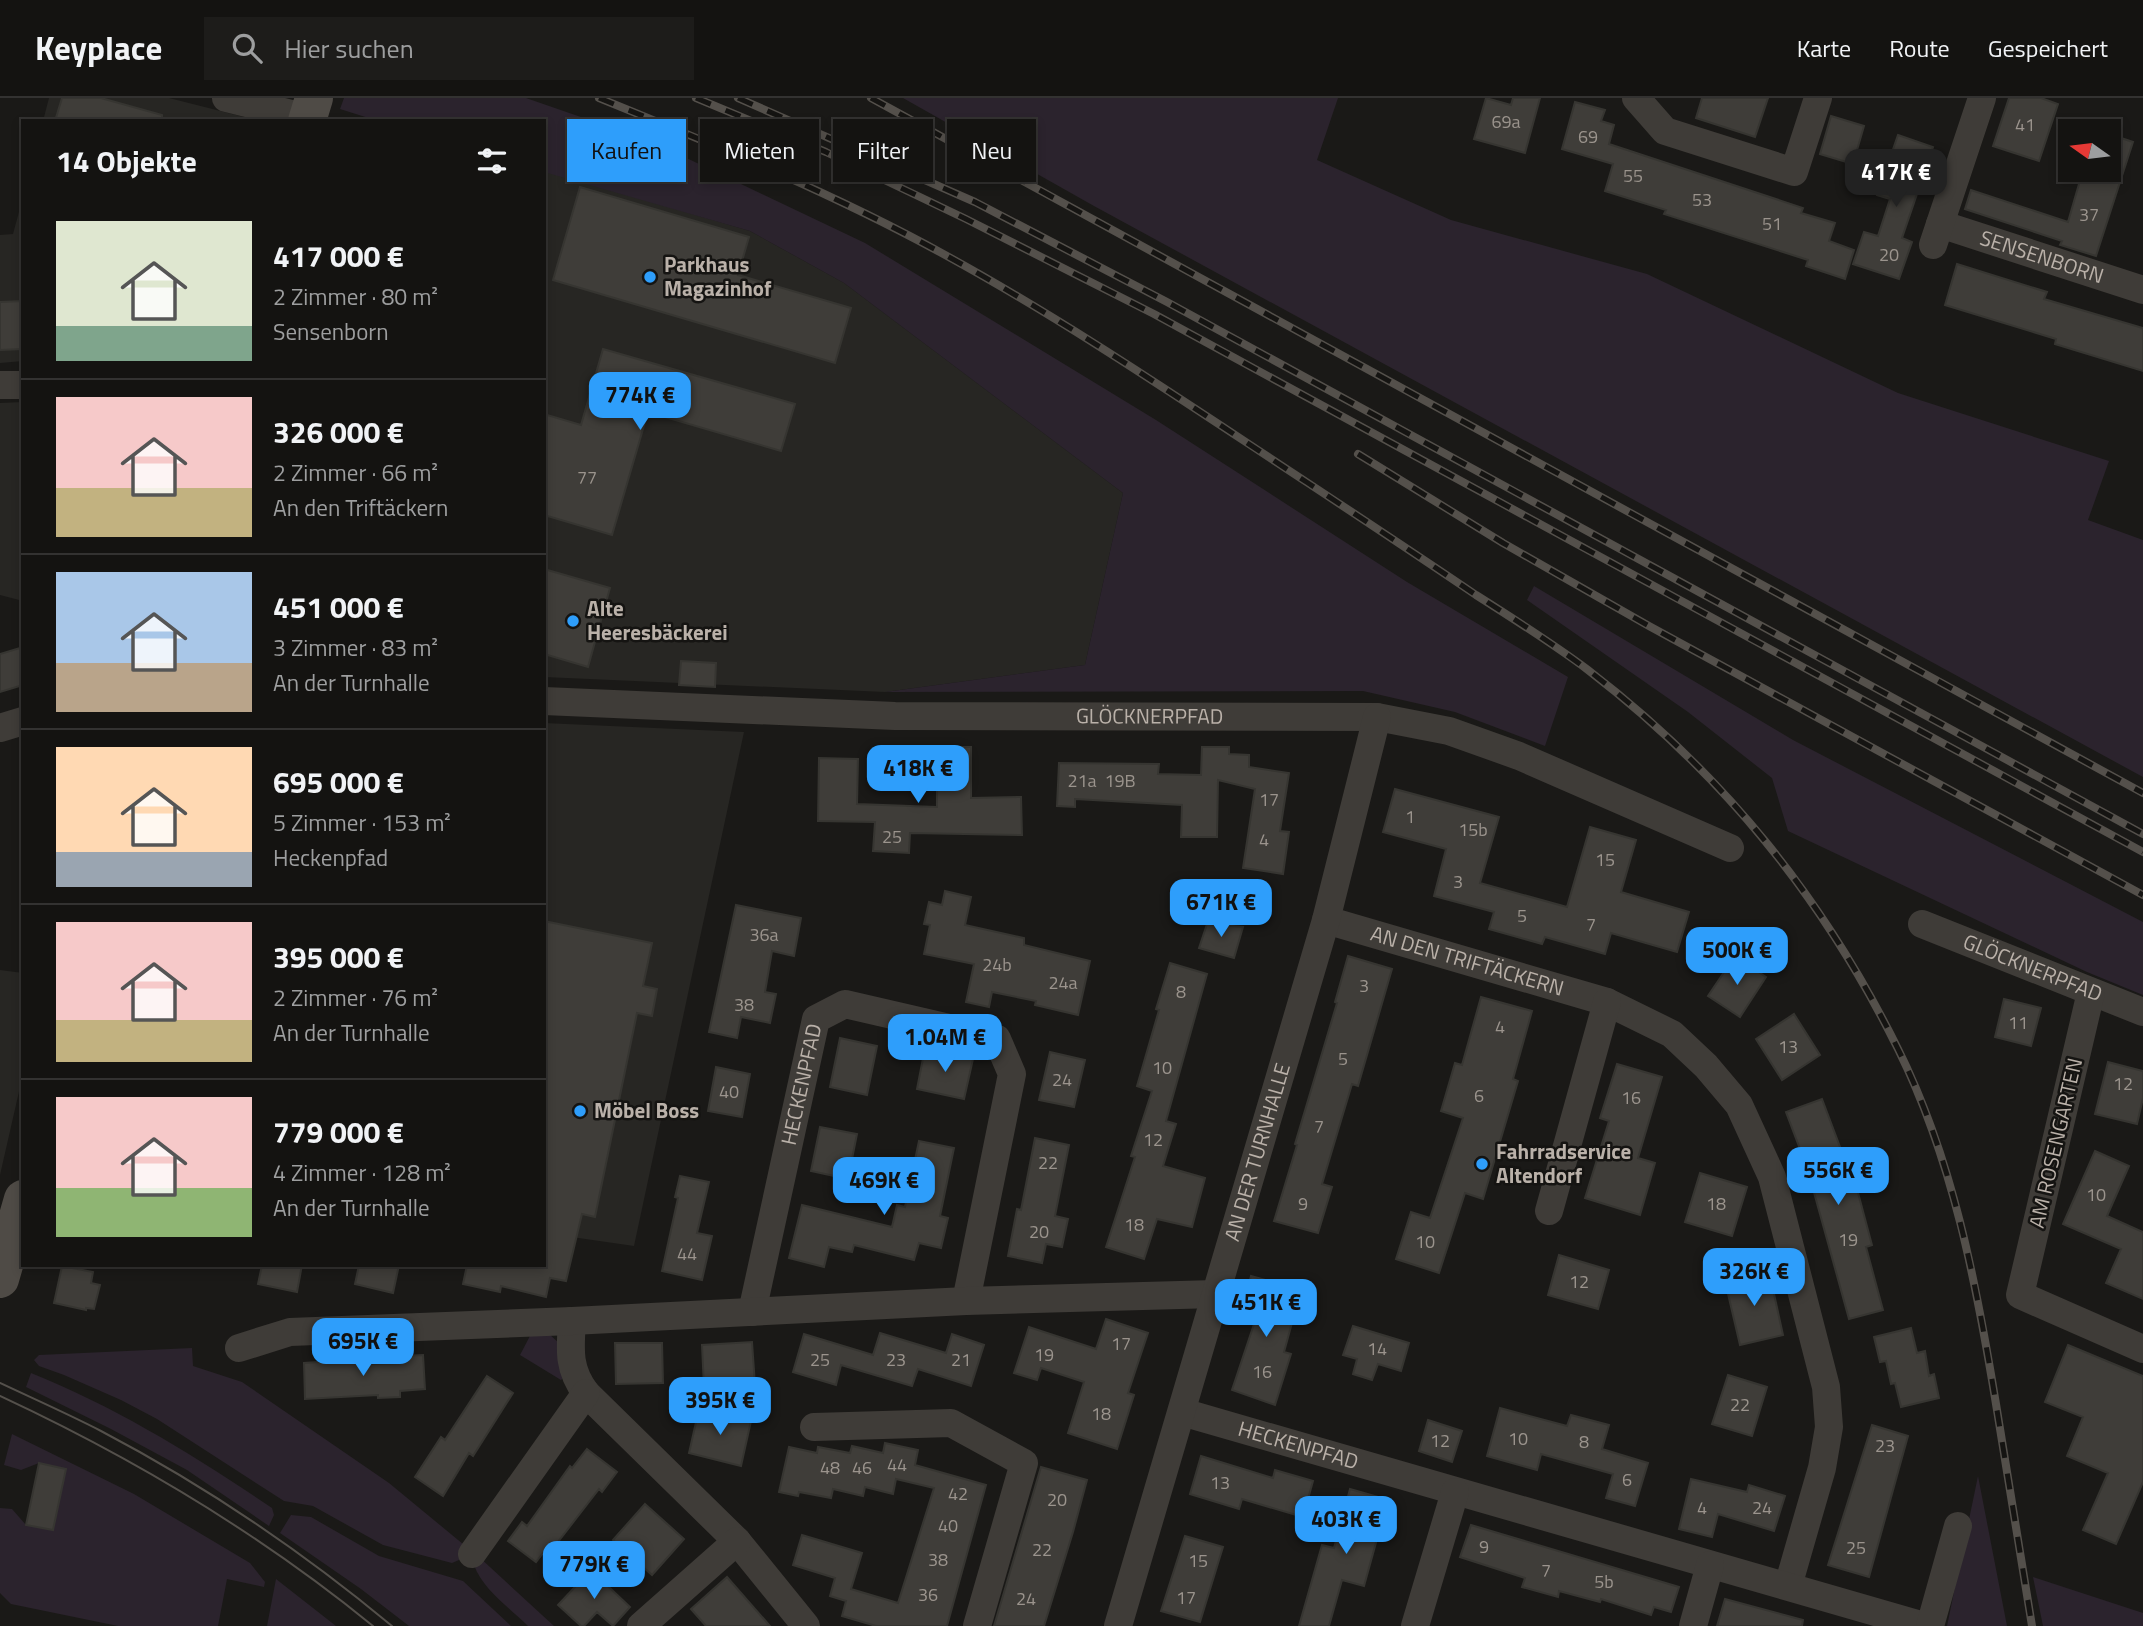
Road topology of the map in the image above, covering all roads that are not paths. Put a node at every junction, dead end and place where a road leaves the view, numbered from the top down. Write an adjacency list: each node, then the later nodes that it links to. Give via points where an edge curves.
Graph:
1 (226, 98): 5 (street)
2 (1636, 98): 3 (street, via 1665,131 1794,172)
3 (1818, 98)
4 (1982, 98): 6 (street, SENSENBORN, via 1937,235)
5 (310, 112)
6 (2143, 290)
7 (21, 385): 8 (street)
8 (0, 386)
9 (546, 701): 10 (street, GLÖCKNERPFAD, via 895,716)
10 (1377, 717): 13 (street, GLÖCKNERPFAD, via 1449,731 1519,756); 14 (street, AN DER TURNHALLE)
11 (21, 722): 12 (street)
12 (0, 728)
13 (1730, 848)
14 (1326, 920): 17 (street, AN DEN TRIFTÄCKERN); 22 (street, AN DER TURNHALLE)
15 (1922, 924): 16 (street, GLÖCKNERPFAD)
16 (2091, 992): 18 (street, GLÖCKNERPFAD); 27 (street, AM ROSENGARTEN, via 2020,1295)
17 (1607, 1002): 20 (street); 36 (street, AN DEN TRIFTÄCKERN, via 1672,1034 1706,1066 1739,1105 1772,1177 1826,1387 1829,1427)
18 (2143, 1012)
19 (21, 1206): 21 (main road)
20 (1549, 1210)
21 (0, 1279)
22 (1216, 1294): 23 (street); 29 (street, AN DER TURNHALLE)
23 (966, 1301): 24 (street); 24 (street, HECKENPFAD, via 1012,1074 996,1039 845,1004 816,1019)
24 (752, 1311): 25 (street)
25 (572, 1321): 26 (street, via 290,1332); 28 (street, via 575,1378)
26 (239, 1348)
27 (2143, 1349)
28 (586, 1393): 33 (street); 34 (street)
29 (1182, 1412): 31 (street, HECKENPFAD); 40 (street, AN DER TURNHALLE)
30 (814, 1427): 39 (street, via 951,1423 1024,1463)
31 (1455, 1492): 35 (street, HECKENPFAD); 41 (street)
32 (1958, 1526): 44 (street)
33 (737, 1541): 37 (street); 38 (street)
34 (472, 1553)
35 (1710, 1564): 36 (street, HECKENPFAD); 42 (street)
36 (1788, 1586): 43 (street, HECKENPFAD)
37 (641, 1626)
38 (806, 1626)
39 (977, 1626)
40 (1118, 1626)
41 (1415, 1626)
42 (1693, 1626)
43 (1924, 1626)
44 (1930, 1626)

